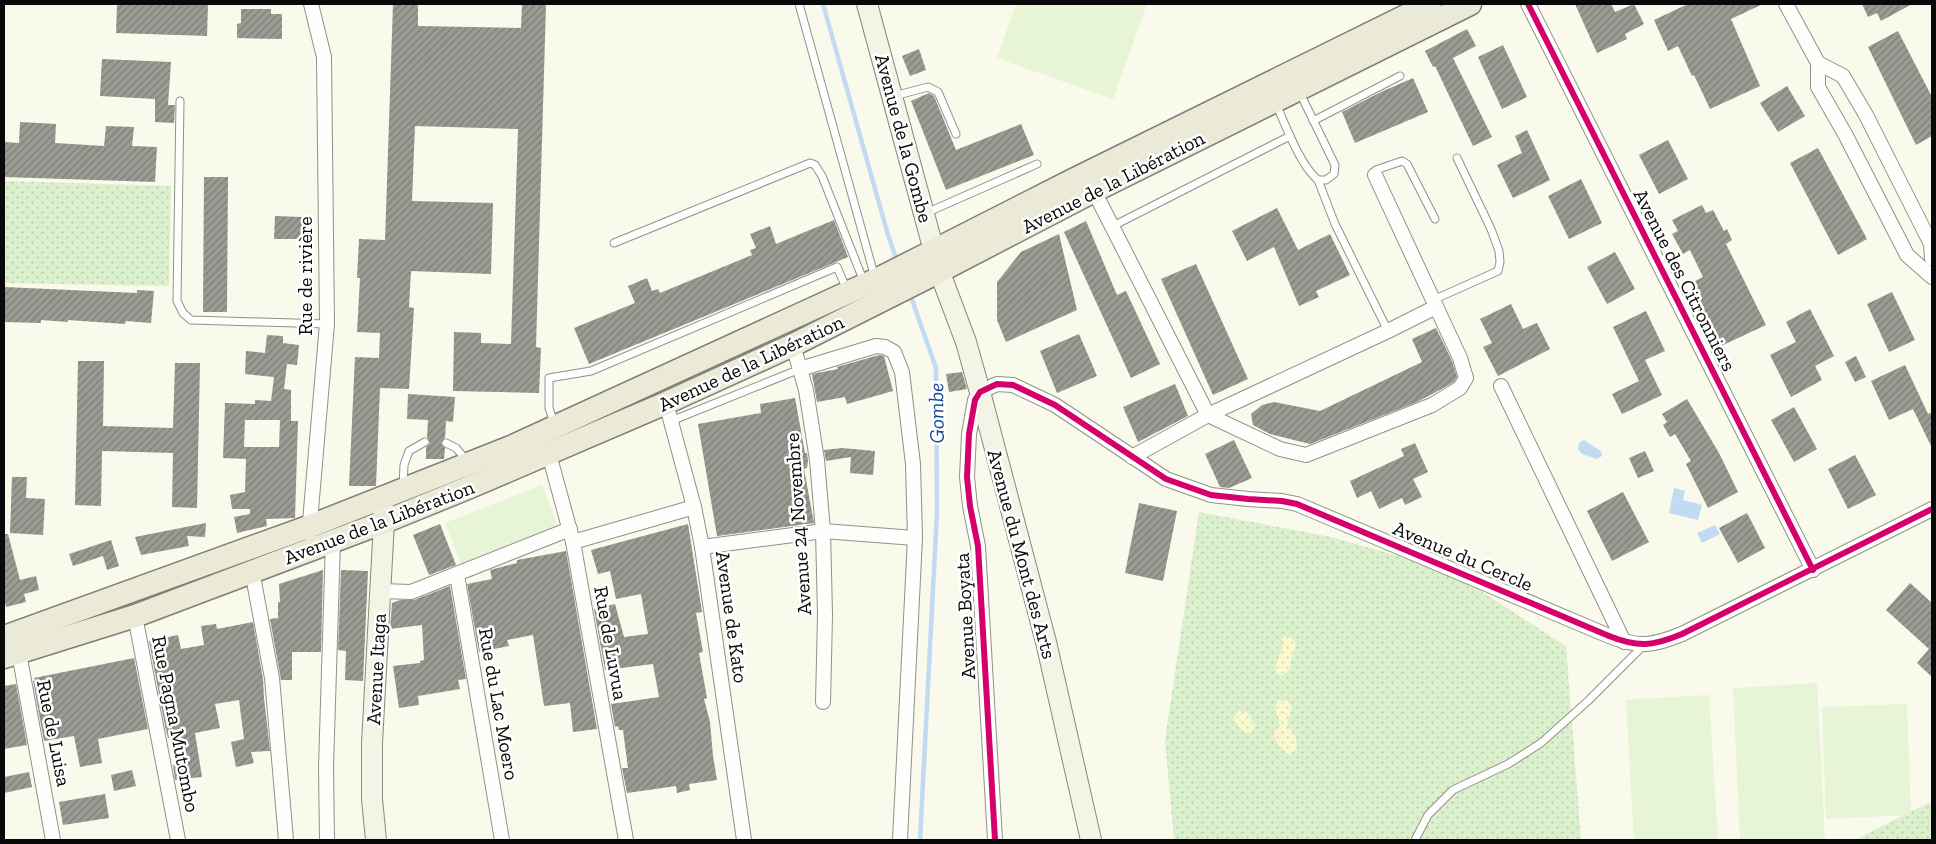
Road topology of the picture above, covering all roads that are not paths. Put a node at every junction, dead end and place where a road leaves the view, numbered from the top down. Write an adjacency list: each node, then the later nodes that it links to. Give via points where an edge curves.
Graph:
1 (311, 4): 33 (street, Rue de rivière, via 324,57)
2 (799, 4): 31 (lane)
3 (867, 4): 11 (street, Avenue de la Gombe)
4 (1430, 4): 29 (main road, Avenue de la Libération, via 1072,180)
5 (1470, 4): 10 (main road, Avenue de la Libération)
6 (1528, 4): 57 (street, Avenue des Citronniers)
7 (1786, 4): 8 (street)
8 (1818, 63): 26 (street, via 1843,76); 27 (street, via 1818,87)
9 (1400, 76): 14 (lane)
10 (1298, 89): 13 (main road, Avenue de la Libération); 14 (lane)
11 (893, 96): 15 (lane, via 928,87 938,92); 22 (street, Avenue de la Gombe)
12 (180, 101): 33 (lane, via 176,301 183,313 191,320)
13 (1275, 101): 16 (lane); 21 (main road, Avenue de la Libération)
14 (1313, 121): 20 (lane, via 1335,165 1334,174 1326,180)
15 (956, 134)
16 (1290, 136): 20 (lane); 24 (lane)
17 (1457, 158): 32 (lane, via 1491,229 1500,262 1498,271)
18 (1038, 164): 22 (lane)
19 (1375, 175): 23 (lane, via 1376,170 1392,163 1402,161 1407,164); 32 (street)
20 (1318, 180): 34 (lane, via 1335,224)
21 (1094, 191): 24 (street); 29 (main road, Avenue de la Libération)
22 (924, 213): 29 (street, Avenue de la Gombe)
23 (1435, 219)
24 (1112, 227): 40 (street)
25 (614, 243): 31 (lane, via 810,163 822,176)
26 (1931, 244): 27 (street); 28 (street)
27 (1907, 255): 30 (street)
28 (1932, 259)
29 (928, 266): 31 (main road, Avenue de la Libération); 38 (street, Avenue du Mont des Arts, via 966,342)
30 (1932, 277)
31 (872, 286): 35 (main road, Avenue de la Libération); 41 (main road, Avenue de la Libération); 41 (lane, via 837,267 591,371 549,378 549,408)
32 (1434, 303): 34 (street); 40 (street, via 1466,378 1460,388 1432,405 1306,455 1280,449)
33 (327, 324): 53 (street, Rue de rivière)
34 (1388, 332): 40 (street)
35 (793, 345): 36 (street, Avenue 24 Novembre); 39 (main road, Avenue de la Libération)
36 (800, 369): 39 (lane); 51 (street, Avenue 24 Novembre, via 816,460); 54 (street, via 876,346 894,352 902,372 911,446)
37 (1501, 386): 62 (street)
38 (980, 392): 45 (street, Avenue du Cercle, via 1005,383 1026,390 1055,405); 75 (street, Avenue Boyata, via 975,400 970,427 967,477 978,556); 76 (street, Avenue du Mont des Arts, via 1046,642)
39 (668, 412): 44 (main road, Avenue de la Libération); 48 (street, Avenue de Kato)
40 (1208, 415): 45 (street)
41 (556, 427): 46 (main road, Avenue de la Libération)
42 (425, 442): 47 (lane, via 409,451)
43 (446, 444): 46 (lane, via 456,448)
44 (549, 454): 50 (main road, Avenue de la Libération); 52 (street, Rue de Luvua)
45 (1132, 457): 62 (street, Avenue du Cercle, via 1166,479 1211,495 1297,504)
46 (470, 464): 47 (main road, Avenue de la Libération)
47 (392, 495): 50 (street, Avenue Itaga); 53 (main road, Avenue de la Libération)
48 (694, 507): 52 (street); 56 (street, Avenue de Kato)
49 (1932, 509): 57 (street, Avenue du Cercle)
50 (384, 522): 55 (main road, Avenue de la Libération); 60 (street, Avenue Itaga)
51 (823, 531): 54 (street); 56 (street); 65 (street, Avenue 24 Novembre)
52 (572, 535): 59 (street); 72 (street, Rue de Luvua)
53 (309, 538): 55 (main road, Avenue de la Libération); 58 (main road, Avenue de la Libération); 63 (main road, Avenue de la Libération)
54 (915, 538): 74 (street)
55 (333, 541): 69 (street)
56 (702, 548): 73 (street, Avenue de Kato)
57 (1813, 570): 64 (street, Avenue du Cercle, via 1682,634)
58 (252, 572): 61 (main road, Avenue de la Libération); 68 (street, via 272,678)
59 (457, 575): 60 (street, via 411,592); 71 (street, Rue du Lac Moero)
60 (381, 591): 70 (street, Avenue Itaga, via 372,743)
61 (135, 616): 63 (main road, Avenue de la Libération); 67 (street, Rue Pagna Mutombo)
62 (1624, 642): 64 (street, Avenue du Cercle)
63 (9, 646): 66 (street, Rue de Luisa)
64 (1643, 646): 77 (lane, via 1541,743 1508,764 1453,790 1428,815)
65 (824, 702)
66 (53, 840)
67 (178, 840)
68 (286, 840)
69 (326, 840)
70 (376, 840)
71 (502, 840)
72 (626, 840)
73 (744, 840)
74 (900, 840)
75 (995, 840)
76 (1091, 840)
77 (1414, 840)

